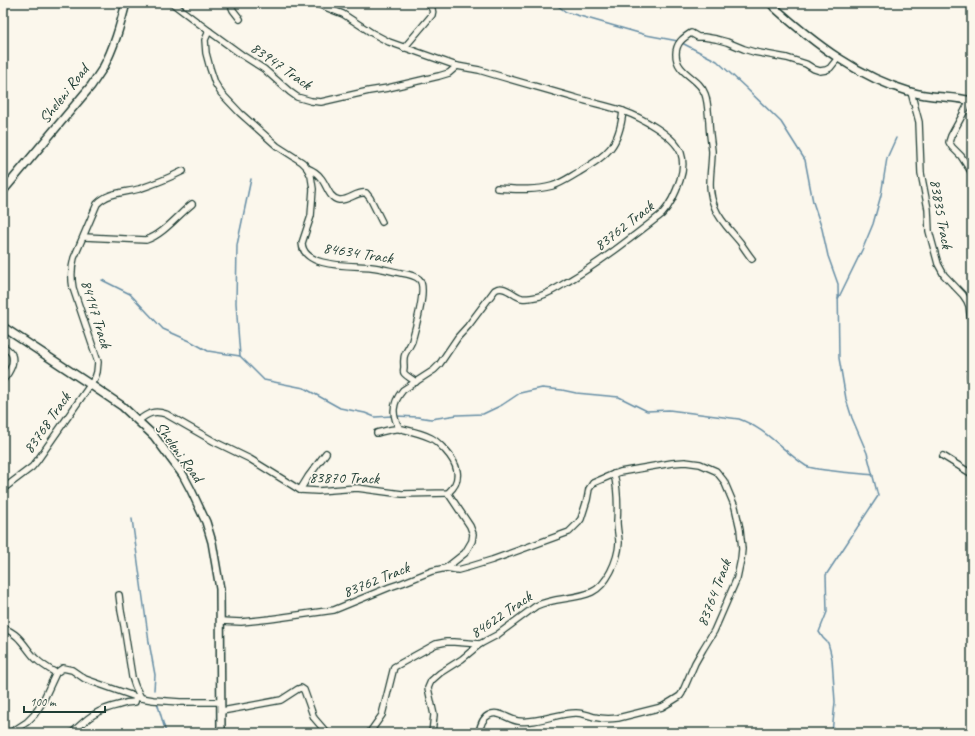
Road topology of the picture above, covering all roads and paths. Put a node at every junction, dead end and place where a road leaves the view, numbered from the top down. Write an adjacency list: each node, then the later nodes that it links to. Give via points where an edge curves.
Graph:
1 (126, 3): 19 (street, Sheleni Road, via 116,39 102,68)
2 (172, 3): 8 (street, 83947 Track)
3 (230, 3): 7 (street)
4 (315, 3): 9 (street, 83762 Track, via 343,14 372,33)
5 (428, 3): 9 (street, via 432,8 432,15)
6 (771, 3): 10 (street, via 803,33)
7 (240, 19)
8 (209, 32): 11 (street, 83947 Track, via 264,69 290,92 311,101 321,102 388,88 449,73); 15 (street, via 205,40 206,53 215,83 221,93 277,146)
9 (404, 48): 11 (street, 83762 Track)
10 (838, 58): 12 (street, via 872,78); 23 (street, via 830,68 823,71 788,58 754,52 716,39 698,37 692,33 678,45 676,52 679,66 701,86 707,101 712,151 710,196 719,218)
11 (457, 66): 14 (street, 83762 Track)
12 (911, 92): 13 (street); 25 (street, 83835 Track, via 919,122 921,173 928,209 929,231 938,264 944,275 967,301)
13 (971, 101): 17 (street, via 949,142)
14 (624, 111): 18 (street, via 614,145 602,158 551,186); 29 (street, 83762 Track, via 656,127 682,154 682,173 672,201 666,209 587,271 541,296 524,298 503,288 495,290 439,365)
15 (306, 166): 21 (street, via 321,178 329,193 335,198 343,200 362,192 366,193); 29 (street, 84634 Track, via 311,176 312,189 311,216 302,243 304,252 323,263 371,267 419,279 423,287 422,297 412,342 405,355 403,371)
16 (183, 171): 22 (street, 84147 Track, via 136,190 113,194 101,200 94,210)
17 (972, 173)
18 (497, 188)
19 (3, 191)
20 (192, 204): 22 (street, via 150,239)
21 (382, 222)
22 (84, 237): 31 (street, 84147 Track, via 71,267 71,277 98,362 97,372)
23 (752, 259)
24 (3, 327): 31 (street, Sheleni Road)
25 (972, 330)
26 (3, 346): 28 (street, via 12,355 13,362)
27 (972, 367): 30 (street)
28 (3, 380)
29 (416, 382): 33 (street, 83762 Track, via 403,390 396,404 394,416)
30 (972, 383)
31 (91, 384): 32 (street, Sheleni Road); 39 (street, 83768 Track, via 32,467)
32 (138, 421): 40 (street, 83870 Track, via 152,413 166,414 255,462); 46 (street, Sheleni Road, via 154,436 183,475 206,522 220,589)
33 (400, 429): 34 (street); 41 (street, via 432,438 450,456 458,472 456,482)
34 (377, 432)
35 (326, 453): 40 (street)
36 (943, 456): 38 (street)
37 (614, 474): 43 (street, 83764 Track, via 591,484 581,519 569,532 469,567 458,570); 48 (street, 84622 Track, via 619,543 618,552 606,580 598,589 583,596 552,600 536,606 497,635); 60 (street, 83764 Track, via 678,462 700,464 716,471 724,481 735,507 742,549 737,578 714,631 682,693 662,707 612,719 576,713 518,721 503,715 490,714 481,724)
38 (972, 474)
39 (3, 489)
40 (300, 490): 41 (street, 83870 Track, via 357,488 402,494)
41 (448, 493): 43 (street, 83762 Track, via 473,531 473,538 469,547)
42 (972, 563): 45 (street)
43 (446, 568): 46 (street, 83762 Track, via 432,571 334,610 241,622)
44 (119, 595): 50 (street)
45 (972, 598)
46 (221, 621): 51 (street, Sheleni Road)
47 (3, 628): 49 (street, via 14,633 38,660)
48 (480, 644): 53 (street, via 436,644 394,667 382,715); 59 (street, 84622 Track, via 440,673 429,685 434,715)
49 (56, 673): 50 (street, via 68,668 85,679); 54 (street, via 34,715)
50 (137, 699): 51 (street); 55 (street, via 99,711)
51 (221, 702): 52 (street, Sheleni Road)
52 (222, 711): 56 (street, Sheleni Road); 57 (street, via 281,700 301,688 314,718)
53 (369, 732): 58 (street)
54 (10, 733)
55 (72, 733)
56 (221, 733)
57 (327, 733)
58 (377, 733)
59 (432, 733)
60 (479, 733)

